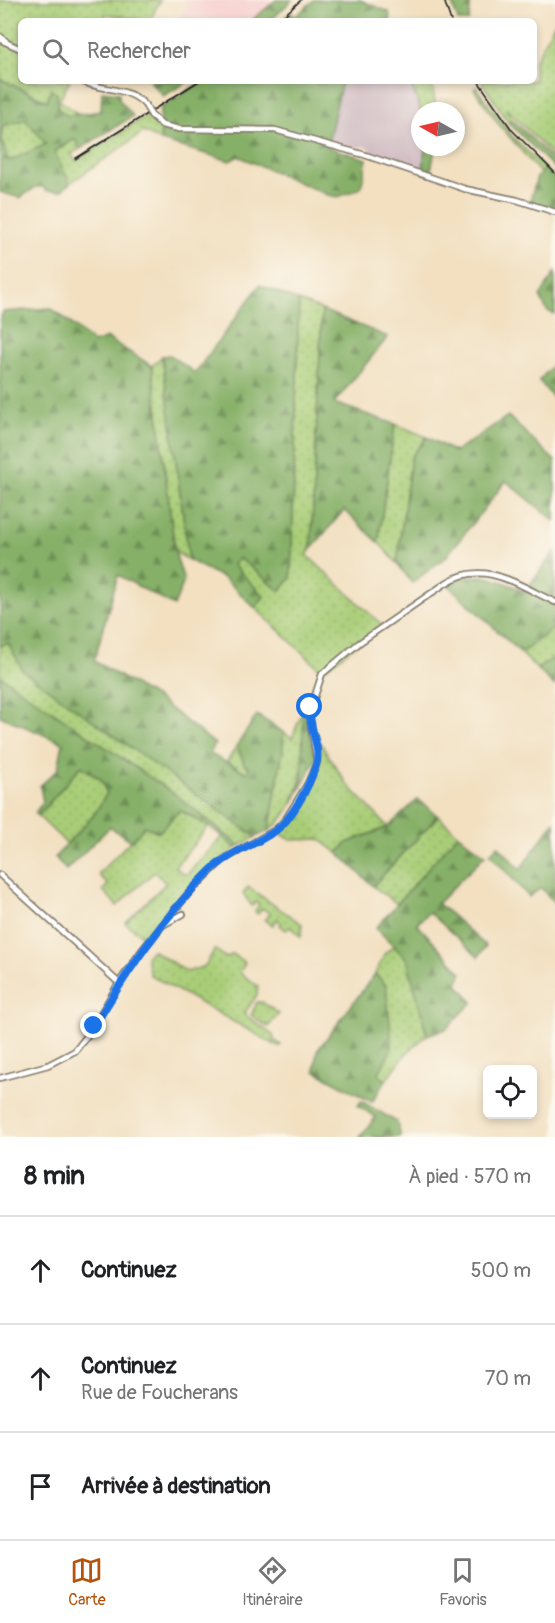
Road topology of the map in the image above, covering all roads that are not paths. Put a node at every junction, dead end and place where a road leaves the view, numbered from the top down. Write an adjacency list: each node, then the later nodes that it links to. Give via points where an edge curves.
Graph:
1 (2, 40): 2 (street)
2 (18, 48)
3 (88, 84): 4 (street, bridge, via 129,93 166,126 275,130 465,189)
4 (555, 212)
5 (555, 602): 8 (street, via 488,573 464,574 328,667 315,690 309,714 317,762 288,818 214,867)
6 (0, 875): 9 (street)
7 (183, 914): 8 (street)
8 (161, 927): 9 (street)
9 (119, 983): 10 (street, via 90,1032 71,1054 36,1070)
10 (0, 1078)

